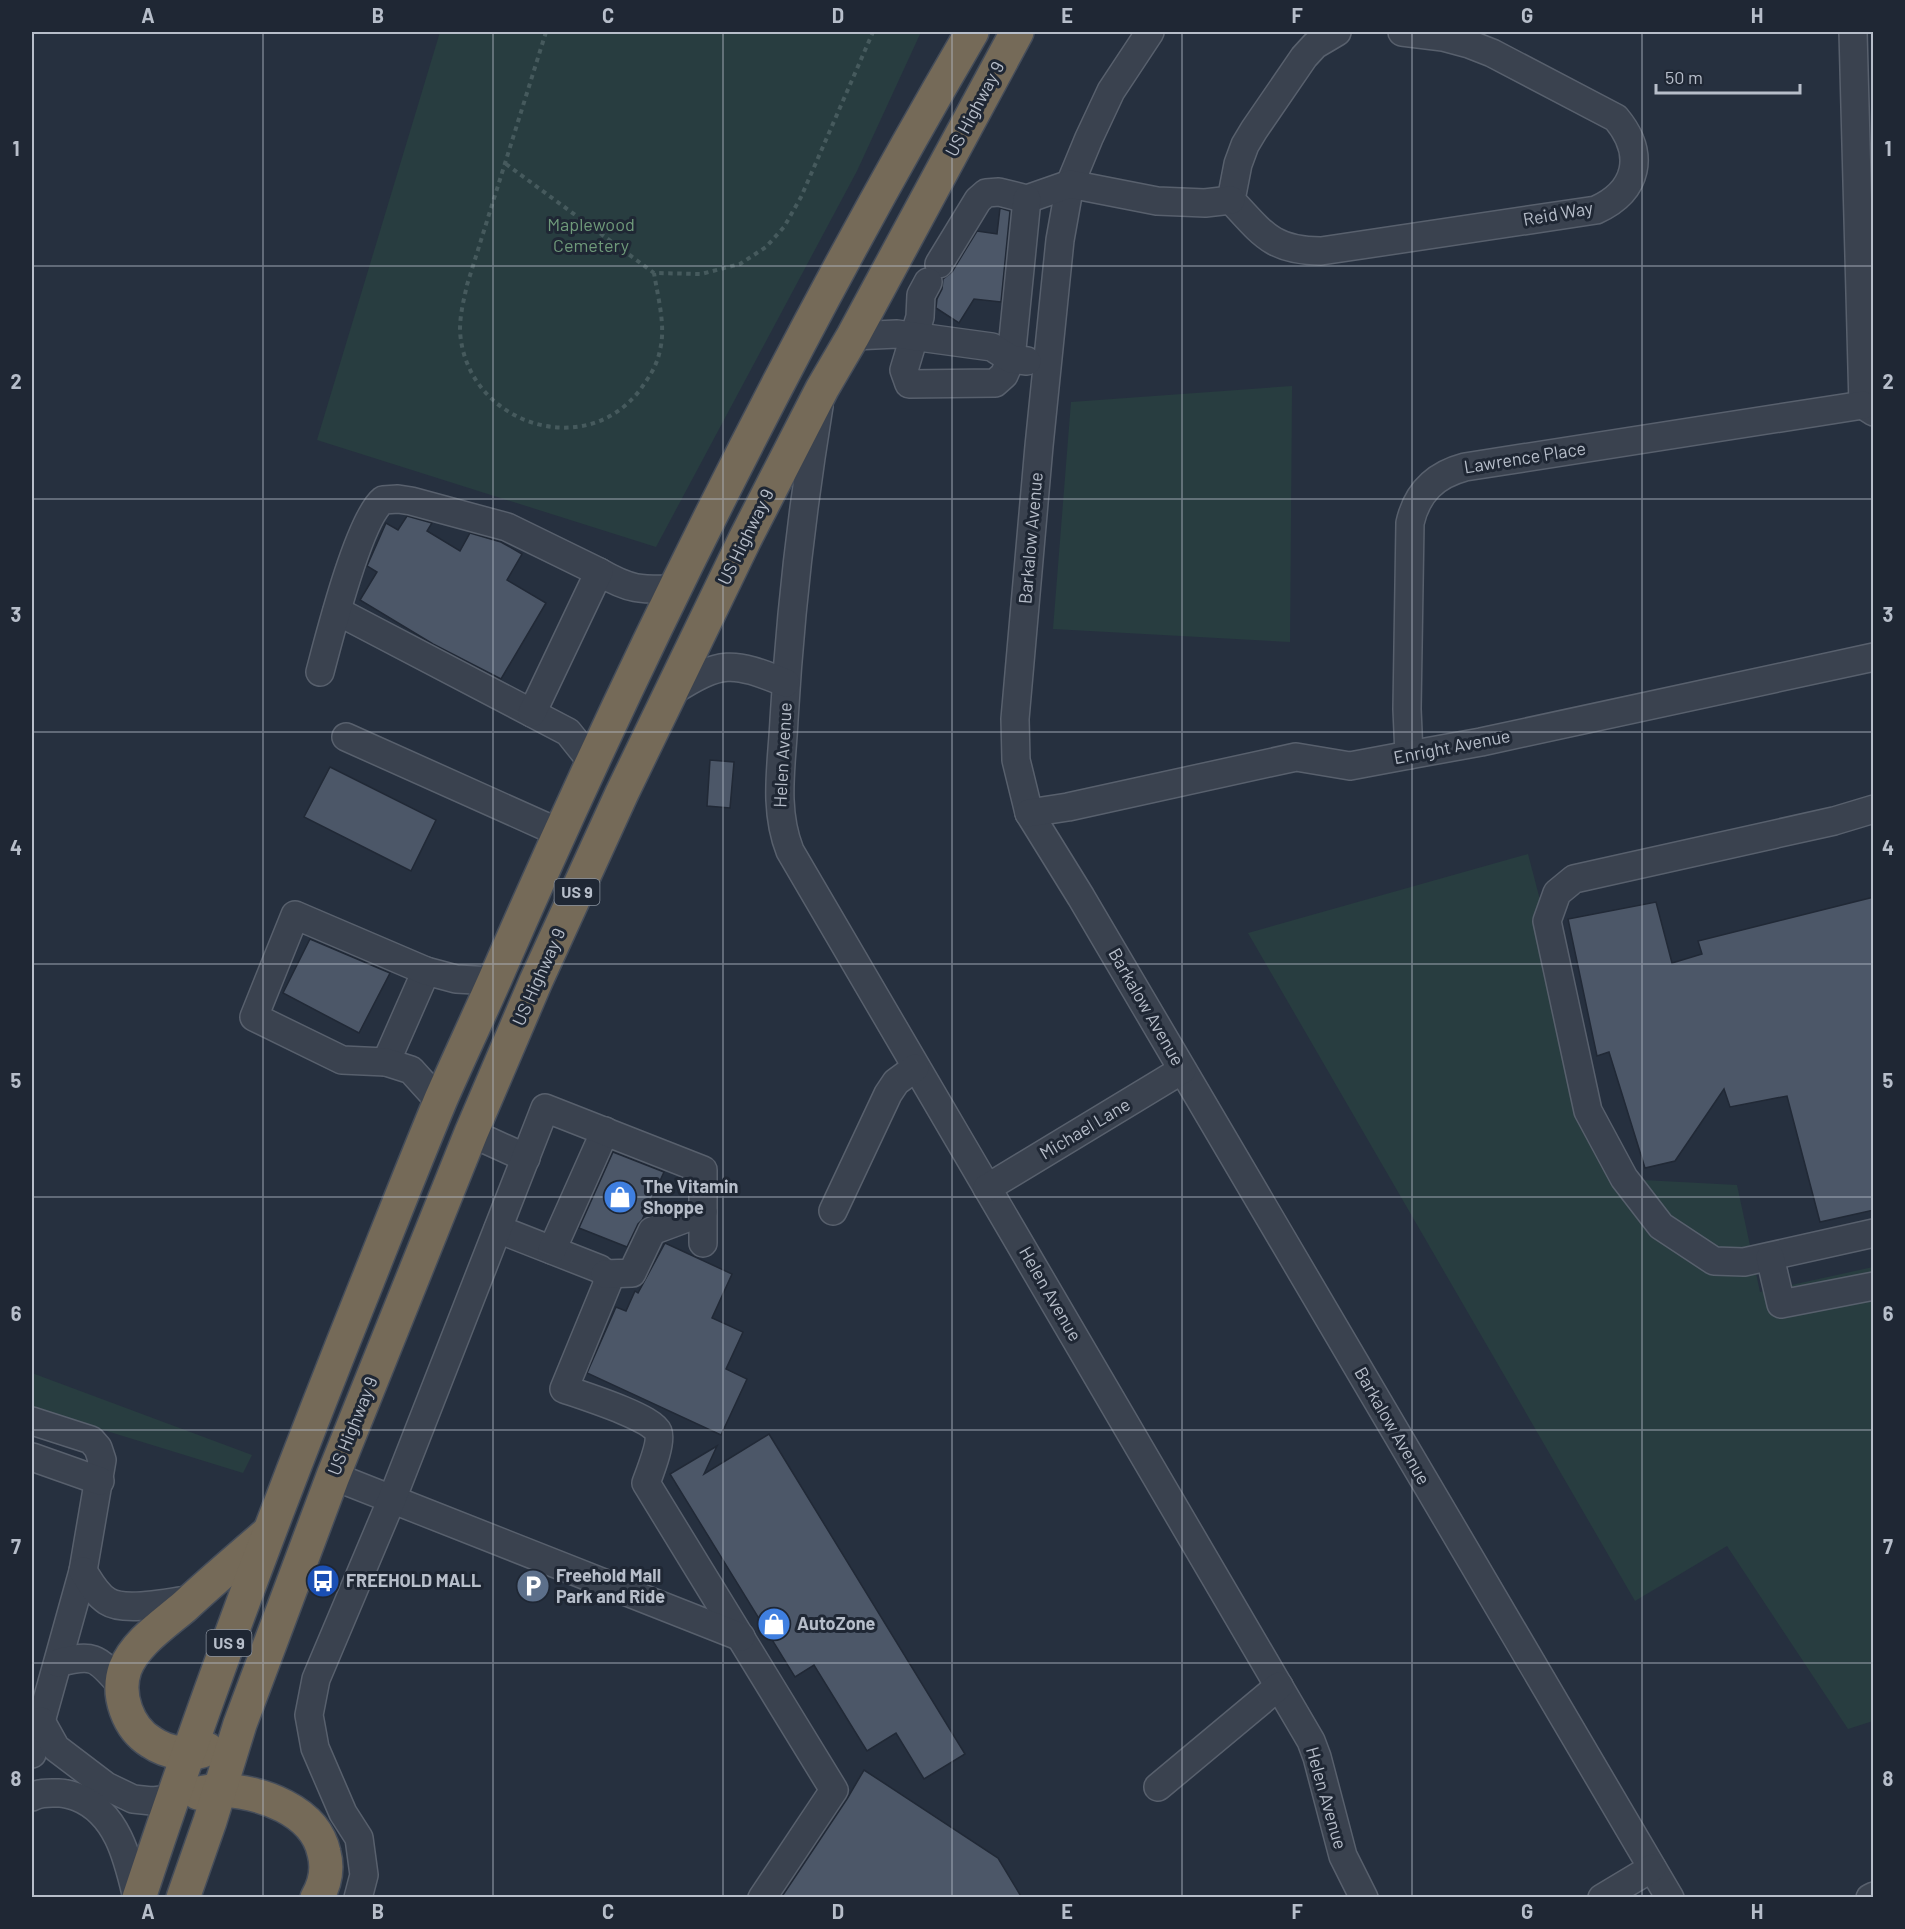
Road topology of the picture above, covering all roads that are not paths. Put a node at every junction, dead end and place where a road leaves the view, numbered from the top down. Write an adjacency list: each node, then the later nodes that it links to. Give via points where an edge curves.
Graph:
1 (947, 32): 9 (highway, via 903,114)
2 (972, 32): 9 (highway, US 9)
3 (1017, 32): 12 (highway, US Highway 9 / US 9)
4 (1150, 32): 8 (street, Barkalow Avenue, via 1107,99)
5 (1337, 32): 11 (street, via 1304,57 1254,130 1238,164)
6 (1402, 32): 11 (street, Reid Way, via 1443,38 1492,52 1616,118 1627,131 1634,154 1630,180 1621,194 1596,210 1321,251 1284,247 1266,237)
7 (1853, 32): 17 (street)
8 (1070, 184): 10 (street); 11 (street, via 1166,202 1205,204); 15 (street, Barkalow Avenue, via 1060,240)
9 (878, 196): 19 (highway, US 9)
10 (1027, 199): 13 (street, via 999,192 978,200 921,295 920,317); 14 (street)
11 (1231, 200)
12 (853, 336): 13 (street); 16 (highway, US Highway 9 / US 9)
13 (913, 337): 14 (street, via 992,347); 14 (street, via 904,370 909,384 995,383 1004,375)
14 (1011, 359): 15 (street)
15 (1048, 364): 30 (street, Barkalow Avenue, via 1015,719 1016,760)
16 (822, 389): 23 (street, Helen Avenue, via 808,474); 24 (highway, US Highway 9 / US 9)
17 (1868, 408): 27 (street, Lawrence Place, via 1465,467 1434,480 1422,492 1410,523)
18 (599, 572): 19 (street, via 623,586); 20 (street, via 507,527 411,501 389,499 378,504 369,519); 25 (street)
19 (675, 589): 28 (highway, US 9)
20 (337, 611): 22 (street); 25 (street)
21 (1874, 657): 27 (street, Enright Avenue)
22 (320, 672)
23 (786, 683): 24 (street, Helen Avenue, via 739,666 723,666); 35 (street, Helen Avenue, via 779,795 783,835)
24 (671, 692): 39 (highway, US Highway 9 / US 9, via 536,981)
25 (532, 713): 28 (street, via 568,732)
26 (346, 737): 31 (street)
27 (1409, 755): 30 (street, Enright Avenue, via 1350,766 1296,757)
28 (592, 762): 31 (highway, US 9)
29 (1874, 809): 48 (street, via 1575,879 1557,893 1547,921 1588,1111 1624,1178 1661,1226 1714,1261 1744,1262)
30 (1029, 813): 36 (street, Barkalow Avenue)
31 (560, 833): 33 (highway, US 9)
32 (426, 971): 33 (street, via 456,979); 34 (street); 34 (street, via 295,915 254,1017 342,1060)
33 (494, 981): 37 (highway, US 9)
34 (386, 1062): 37 (street, via 411,1070)
35 (915, 1068): 41 (street, Helen Avenue); 42 (street, via 896,1082 888,1094)
36 (1182, 1070): 41 (street, Michael Lane); 73 (street, Barkalow Avenue)
37 (440, 1102): 56 (highway, US 9)
38 (605, 1131): 40 (street, via 545,1108); 43 (street, via 703,1170); 47 (street)
39 (471, 1133): 40 (street); 53 (highway, US Highway 9 / US 9)
40 (526, 1158): 44 (street)
41 (987, 1188): 62 (street, Helen Avenue)
42 (833, 1211)
43 (703, 1212): 46 (street); 49 (street, via 652,1232 632,1273)
44 (498, 1229): 47 (street); 55 (street)
45 (1874, 1233): 48 (street)
46 (703, 1243)
47 (552, 1250): 49 (street)
48 (1770, 1257): 50 (street, via 1781,1304)
49 (605, 1274): 59 (street, via 608,1282 564,1389 644,1419 658,1432 646,1483)
50 (1874, 1286)
51 (32, 1421): 54 (street, via 91,1440 102,1460)
52 (32, 1457): 54 (street)
53 (333, 1476): 55 (street); 64 (highway, US Highway 9 / US 9)
54 (100, 1481): 57 (street)
55 (392, 1498): 59 (street); 71 (street, via 316,1679 309,1715 315,1748)
56 (269, 1532): 58 (highway); 66 (highway, US 9)
57 (83, 1571): 58 (street, via 96,1591 118,1606); 60 (street)
58 (192, 1599): 61 (highway, via 134,1654)
59 (741, 1637): 78 (street, via 834,1790)
60 (58, 1663): 61 (street, via 91,1658); 63 (street)
61 (121, 1685): 66 (highway, via 131,1722 140,1733 156,1745)
62 (1279, 1686): 67 (street); 79 (street, Helen Avenue, via 1311,1741 1343,1856)
63 (41, 1721): 65 (street); 70 (street, via 56,1748 106,1786 133,1799)
64 (240, 1724): 66 (highway, via 218,1743); 68 (highway, US Highway 9 / US 9)
65 (32, 1755)
66 (188, 1755): 70 (highway, US 9)
67 (1158, 1787)
68 (220, 1790): 70 (highway); 72 (highway, via 255,1796 292,1810); 75 (highway, US Highway 9 / US 9)
69 (32, 1797): 74 (street, via 65,1793 89,1802 111,1825 127,1857)
70 (172, 1799): 74 (highway, US 9)
71 (343, 1814): 72 (street); 77 (street, via 359,1838 364,1875)
72 (315, 1830): 76 (highway, via 326,1858 326,1875)
73 (1652, 1868): 80 (street); 81 (street, Barkalow Avenue)
74 (138, 1898)
75 (183, 1898)
76 (317, 1898)
77 (358, 1898)
78 (762, 1898)
79 (1364, 1898)
80 (1602, 1898)
81 (1670, 1898)

